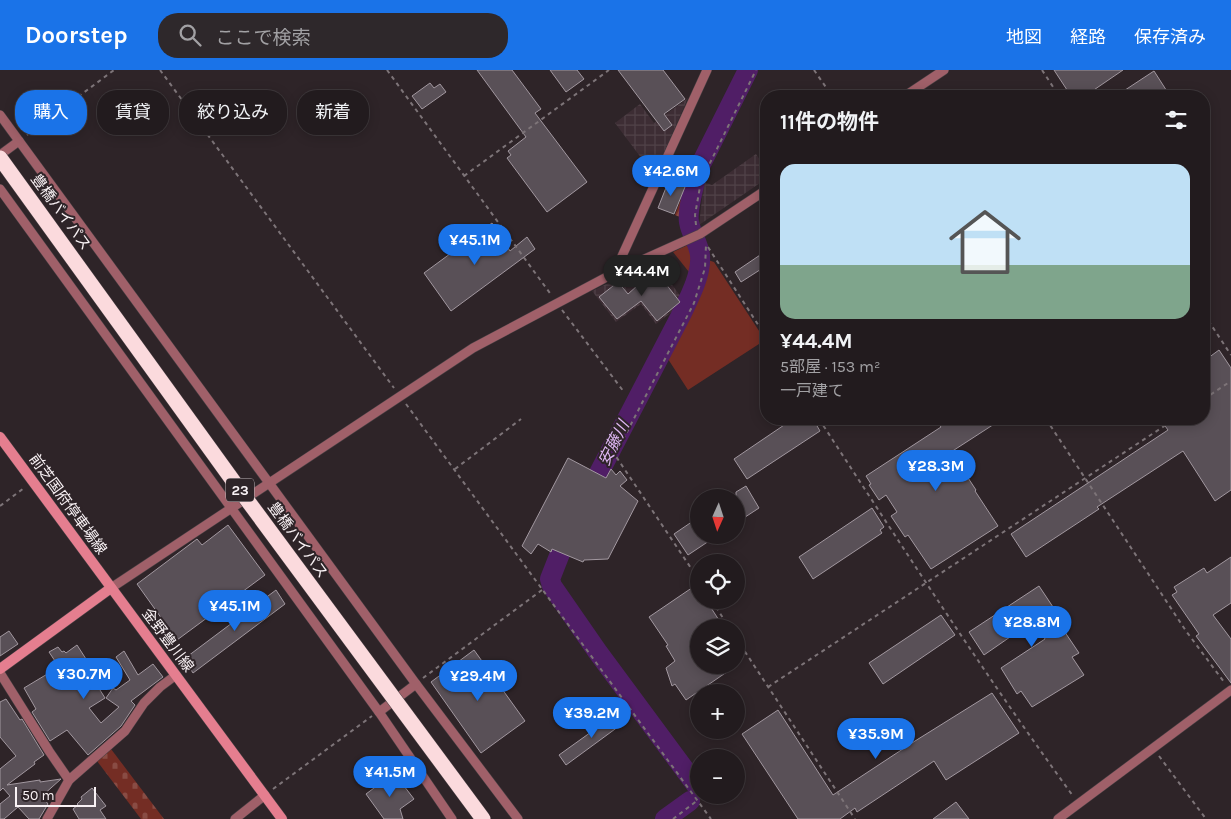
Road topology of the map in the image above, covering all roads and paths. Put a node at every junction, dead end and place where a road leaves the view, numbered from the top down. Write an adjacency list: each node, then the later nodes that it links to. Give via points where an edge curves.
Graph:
1 (114, 70): 14 (path)
2 (160, 70): 30 (path)
3 (387, 70): 17 (path)
4 (609, 70): 17 (path)
5 (706, 70): 22 (street)
6 (756, 70): 20 (path, via 701,181 695,215)
7 (814, 70): 10 (path)
8 (944, 70): 11 (street)
9 (1042, 70): 12 (path)
10 (828, 90)
11 (914, 90)
12 (1055, 90)
13 (0, 115): 14 (street)
14 (19, 141): 15 (street); 39 (street)
15 (0, 157): 66 (highway, 豊橋バイパス / 23, bridge, via 244,496)
16 (0, 171): 65 (highway, 豊橋バイパス / 23)
17 (464, 176): 23 (path)
18 (0, 189): 41 (street)
19 (760, 194): 20 (street)
20 (696, 236): 21 (path); 22 (street)
21 (706, 245): 25 (path); 42 (path, via 705,268 694,303 615,455)
22 (618, 271): 23 (street)
23 (558, 304): 28 (path); 30 (street, via 473,348)
24 (1210, 323): 26 (path)
25 (760, 328)
26 (1231, 355)
27 (1231, 381): 29 (path)
28 (624, 392)
29 (1210, 395)
30 (400, 396): 36 (path); 39 (street)
31 (521, 419): 36 (path)
32 (823, 425): 43 (path)
33 (1050, 425): 37 (path)
34 (1166, 425): 37 (path)
35 (0, 437): 38 (main road, 前芝国府停車場線)
36 (455, 469): 45 (path)
37 (1086, 478): 43 (path); 52 (path, via 1186,631)
38 (33, 482): 40 (path); 44 (main road, 前芝国府停車場線)
39 (269, 484): 41 (street); 50 (street)
40 (0, 506)
41 (231, 509): 44 (street); 53 (street)
42 (690, 567)
43 (926, 582): 51 (path); 58 (path, via 1024,729)
44 (111, 588): 47 (main road); 49 (main road, 金野豊川線)
45 (542, 590): 50 (path); 56 (path)
46 (745, 652): 51 (path)
47 (0, 669)
48 (0, 673): 55 (street)
49 (176, 675): 55 (street, via 144,703 125,731); 57 (main road, 金野豊川線)
50 (416, 684): 53 (street); 67 (street)
51 (768, 687): 70 (path)
52 (1228, 687): 54 (street)
53 (379, 712): 57 (path); 64 (street)
54 (1154, 748): 58 (street); 72 (path)
55 (69, 780): 61 (street)
56 (690, 789)
57 (265, 795): 62 (street); 63 (main road, 金野豊川線)
58 (1078, 803): 71 (street)
59 (693, 804): 68 (path)
60 (701, 804): 69 (path)
61 (47, 819)
62 (235, 819)
63 (282, 819)
64 (452, 819)
65 (473, 819)
66 (483, 819)
67 (518, 819)
68 (673, 819)
69 (711, 819)
70 (855, 819)
71 (1058, 819)
72 (1206, 819)

